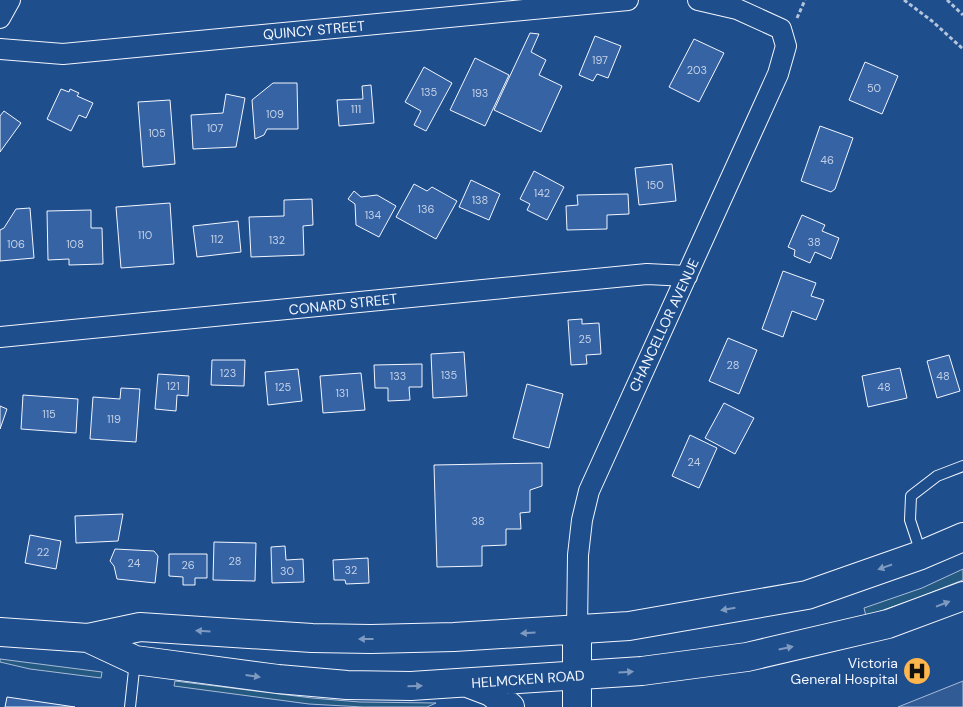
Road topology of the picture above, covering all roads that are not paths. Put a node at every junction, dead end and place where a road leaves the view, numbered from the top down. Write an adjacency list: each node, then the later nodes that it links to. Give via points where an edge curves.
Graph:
1 (10, 0): 4 (street)
2 (628, 0): 5 (street, QUINCY STREET, via 63,54)
3 (698, 0): 6 (street, CHANCELLOR AVENUE, via 788,26 778,74)
4 (0, 18)
5 (0, 49)
6 (687, 276): 7 (street, CONARD STREET, via 647,274); 12 (street, CHANCELLOR AVENUE, via 590,491 582,520 578,555)
7 (0, 337)
8 (963, 466): 10 (lane, via 937,476 911,496 910,520)
9 (963, 537): 10 (main road, HELMCKEN ROAD)
10 (921, 554): 12 (main road, HELMCKEN ROAD, one-way to 12, via 806,595 629,626)
11 (963, 596): 16 (main road, HELMCKEN ROAD, one-way to 11, via 642,671 747,657 888,624)
12 (577, 630): 14 (main road, HELMCKEN ROAD, one-way to 14, via 454,637 312,638 140,627); 16 (main road)
13 (0, 632): 14 (main road, HELMCKEN ROAD)
14 (88, 638): 15 (main road, HELMCKEN ROAD)
15 (135, 660): 17 (main road, HELMCKEN ROAD, one-way to 17, via 347,685); 18 (lane)
16 (577, 675): 17 (main road, HELMCKEN ROAD); 20 (main road)
17 (466, 683): 19 (main road, via 491,692)
18 (130, 707)
19 (510, 707)
20 (577, 707)

